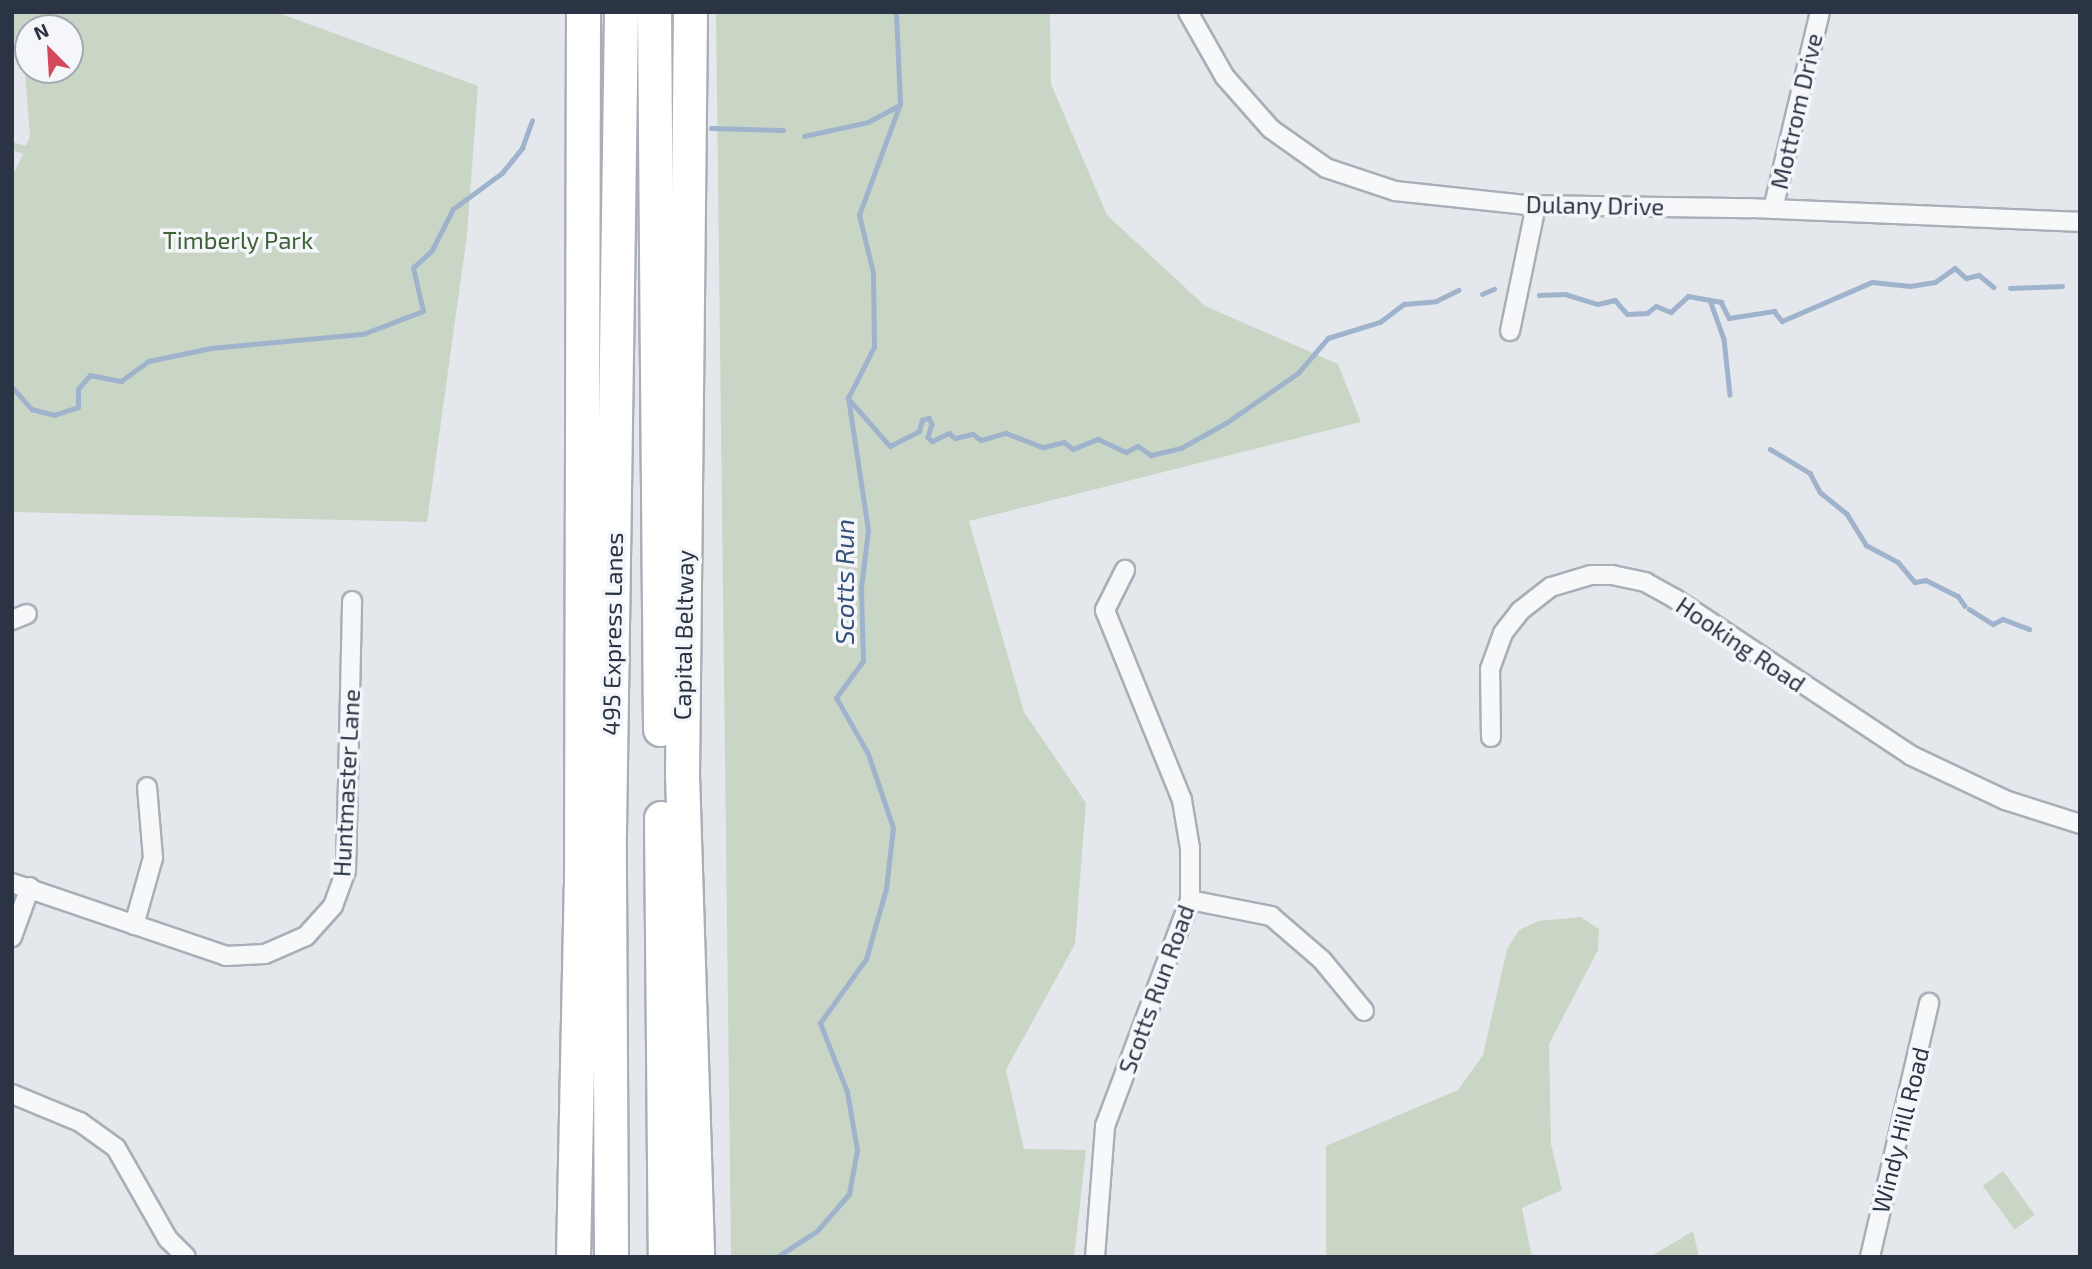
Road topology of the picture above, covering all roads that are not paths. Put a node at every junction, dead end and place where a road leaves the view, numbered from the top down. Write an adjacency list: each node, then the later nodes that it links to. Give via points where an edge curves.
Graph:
1 (583, 12): 24 (highway, via 581,887)
2 (621, 12): 25 (highway, 495 Express Lanes, via 609,831)
3 (654, 12): 26 (highway, 495 Express Lanes)
4 (691, 12): 27 (highway, Capital Beltway, via 682,774)
5 (1188, 12): 7 (street, Dulany Drive, via 1212,58 1248,106 1295,149 1326,168 1414,195)
6 (1820, 12): 8 (street, Mottrom Drive)
7 (1536, 205): 8 (street, Dulany Drive); 10 (street)
8 (1773, 209): 9 (street, Dulany Drive)
9 (2080, 222)
10 (1510, 331)
11 (1125, 570): 17 (street, Scotts Run Road, via 1105,610 1182,800 1190,848)
12 (352, 601): 18 (street, Huntmaster Lane, via 346,870 333,906 306,936 284,948 248,957 209,951)
13 (1491, 737): 15 (street, Hooking Road, via 1490,669 1503,633 1520,611 1551,587 1591,575 1612,575 1645,582 1674,598 1910,755 2005,800)
14 (147, 787): 18 (street, via 153,858)
15 (2080, 824)
16 (21, 885): 18 (street, Huntmaster Lane); 19 (street)
17 (1191, 900): 21 (street, via 1271,916 1322,960); 28 (street, Scotts Run Road, via 1105,1126)
18 (134, 925)
19 (12, 937)
20 (1929, 1003): 29 (street, Windy Hill Road)
21 (1364, 1011)
22 (12, 1094): 23 (street, via 80,1122 116,1149 168,1239)
23 (186, 1257)
24 (573, 1257)
25 (611, 1257)
26 (665, 1257)
27 (697, 1257)
28 (1095, 1257)
29 (1870, 1257)

